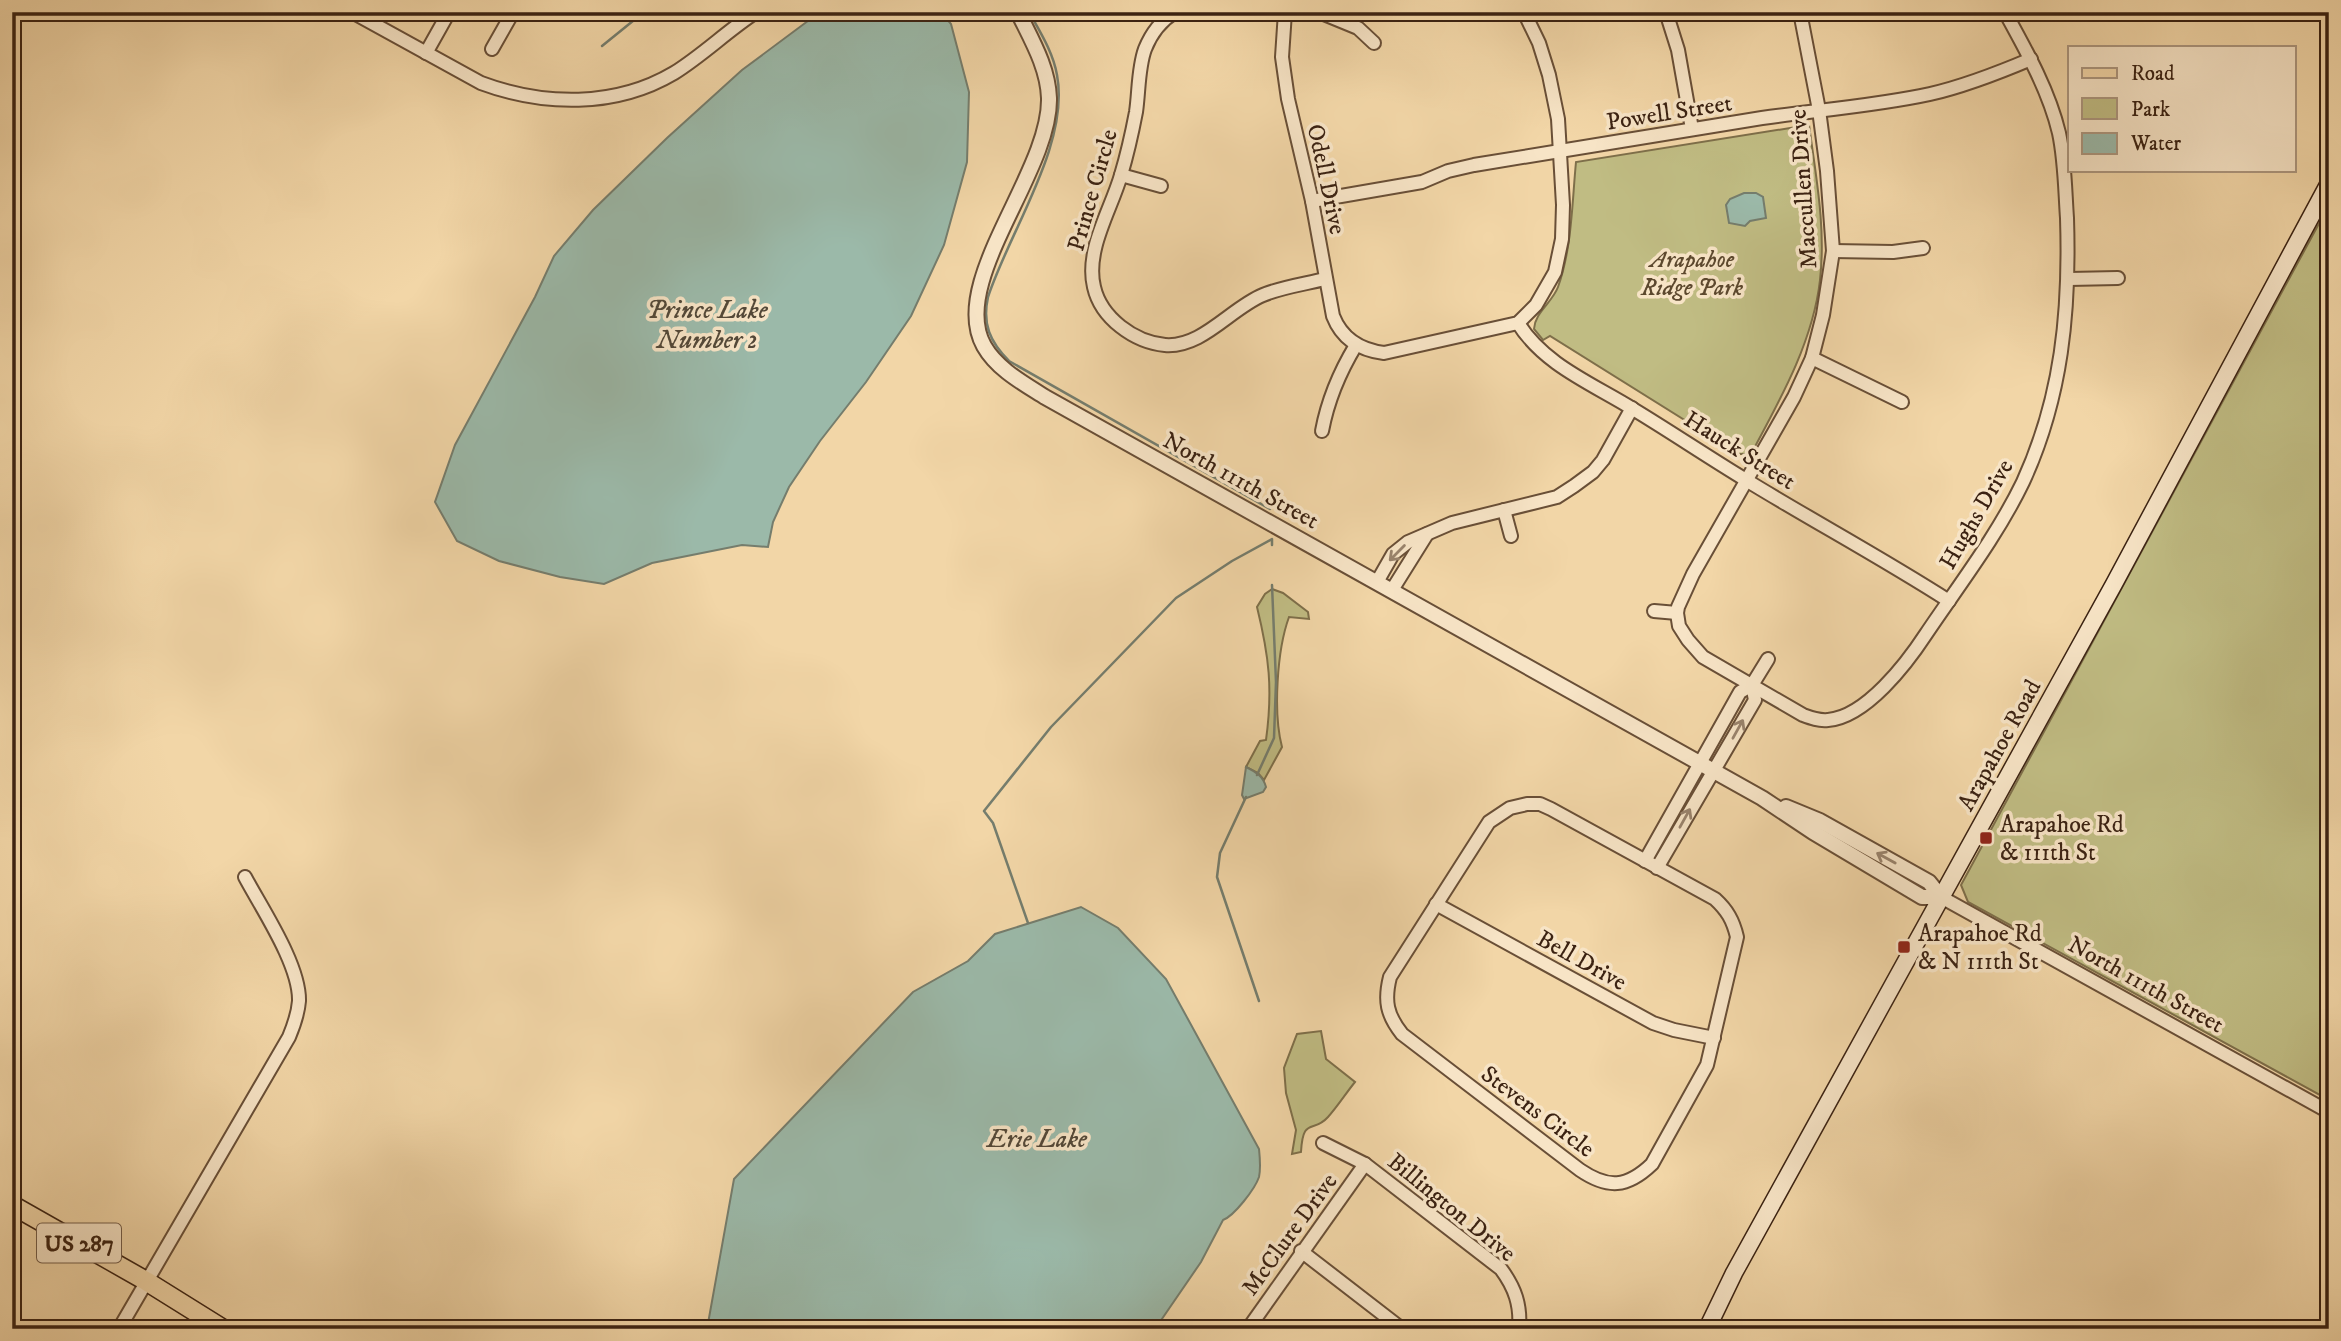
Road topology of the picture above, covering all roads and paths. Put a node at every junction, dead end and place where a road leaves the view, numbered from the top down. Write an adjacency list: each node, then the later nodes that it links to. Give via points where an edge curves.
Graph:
1 (352, 12): 17 (street)
2 (449, 12): 17 (street)
3 (513, 12): 16 (street)
4 (755, 12): 17 (street, via 671,75 601,99 551,100 502,90)
5 (1007, 12): 15 (street, North 111th Street)
6 (1018, 12): 15 (street, North 111th Street)
7 (1175, 12): 23 (street, Prince Circle, via 1156,29 1145,50)
8 (1284, 12): 26 (street, Odell Drive, via 1282,57 1288,99)
9 (1319, 12): 14 (street, via 1358,28)
10 (1524, 12): 22 (street, via 1549,75)
11 (1666, 12): 20 (street)
12 (1800, 12): 19 (street, Maccullen Drive)
13 (2005, 12): 18 (street, Hughs Drive)
14 (1374, 43)
15 (1034, 46): 42 (street, North 111th Street, via 1047,81 1047,122 984,271 977,331 984,346 995,361 1045,397)
16 (492, 49)
17 (426, 53)
18 (2031, 59): 19 (street, Powell Street, via 1931,93); 21 (street, Hughs Drive)
19 (1819, 110): 20 (street, Powell Street); 28 (street, Maccullen Drive)
20 (1692, 129): 22 (street, Powell Street)
21 (2064, 133): 31 (street, Hughs Drive)
22 (1562, 152): 26 (street, Powell Street, via 1474,165 1423,181); 32 (street, via 1562,239 1555,272 1536,305)
23 (1121, 175): 25 (street); 30 (street, Prince Circle, via 1092,269 1102,306 1128,332 1164,345 1179,343 1197,337 1264,294)
24 (2329, 183): 54 (main road, Arapahoe Road)
25 (1161, 186)
26 (1312, 201): 30 (street, Odell Drive)
27 (1923, 248): 28 (street)
28 (1833, 251): 34 (street, Maccullen Drive)
29 (2118, 278): 31 (street)
30 (1325, 279): 33 (street, Odell Drive, via 1337,327)
31 (2069, 279): 44 (street, Hughs Drive, via 2062,353 2040,441 2002,521)
32 (1518, 323): 33 (street, via 1384,352); 36 (street, Hauck Street, via 1548,356)
33 (1356, 345): 37 (street, via 1326,404)
34 (1812, 358): 35 (street); 38 (street, Maccullen Drive)
35 (1902, 402)
36 (1632, 408): 38 (street, Hauck Street); 39 (street, via 1593,472 1557,497)
37 (1322, 431)
38 (1747, 481): 44 (street, Hauck Street); 46 (street, Maccullen Drive, via 1689,582)
39 (1504, 510): 40 (street); 41 (street)
40 (1427, 534): 42 (street, one-way to 42, via 1393,554); 43 (street)
41 (1511, 536)
42 (1377, 582): 43 (street, North 111th Street)
43 (1392, 590): 49 (street, North 111th Street)
44 (1949, 601): 48 (street, Hughs Drive, via 1889,680 1846,714 1831,720 1810,718)
45 (1654, 611): 46 (street)
46 (1677, 613): 48 (street, Hughs Drive, via 1679,626 1703,657)
47 (1768, 659): 48 (street)
48 (1752, 685): 49 (street, via 1740,692); 50 (street, one-way to 48, via 1755,700)
49 (1699, 762): 50 (street, North 111th Street); 51 (street)
50 (1713, 769): 52 (street, one-way to 50); 54 (street, North 111th Street, via 1930,882)
51 (1645, 861): 52 (street, Stevens Circle); 55 (street, Stevens Circle, via 1551,809 1539,804 1520,806 1489,822)
52 (1657, 868): 56 (street, Stevens Circle, via 1714,899 1733,922 1737,937)
53 (245, 877): 62 (street, via 296,980 296,1019)
54 (1941, 897): 57 (street, North 111th Street); 68 (main road, Arapahoe Road)
55 (1436, 904): 56 (street, Bell Drive, via 1653,1023); 56 (street, Stevens Circle, via 1390,977 1386,994 1392,1021 1402,1034 1596,1181 1627,1182 1652,1164 1707,1065)
56 (1714, 1038)
57 (2329, 1112)
58 (1323, 1143): 59 (street, Billington Drive)
59 (1365, 1164): 61 (street, McClure Drive); 67 (street, Billington Drive, via 1501,1269 1518,1300)
60 (12, 1205): 62 (main road, US 287)
61 (1301, 1251): 63 (street); 66 (street, McClure Drive)
62 (146, 1281): 64 (street); 65 (main road, US 287)
63 (1396, 1327)
64 (119, 1329)
65 (223, 1329)
66 (1248, 1329)
67 (1519, 1329)
68 (1707, 1329)

